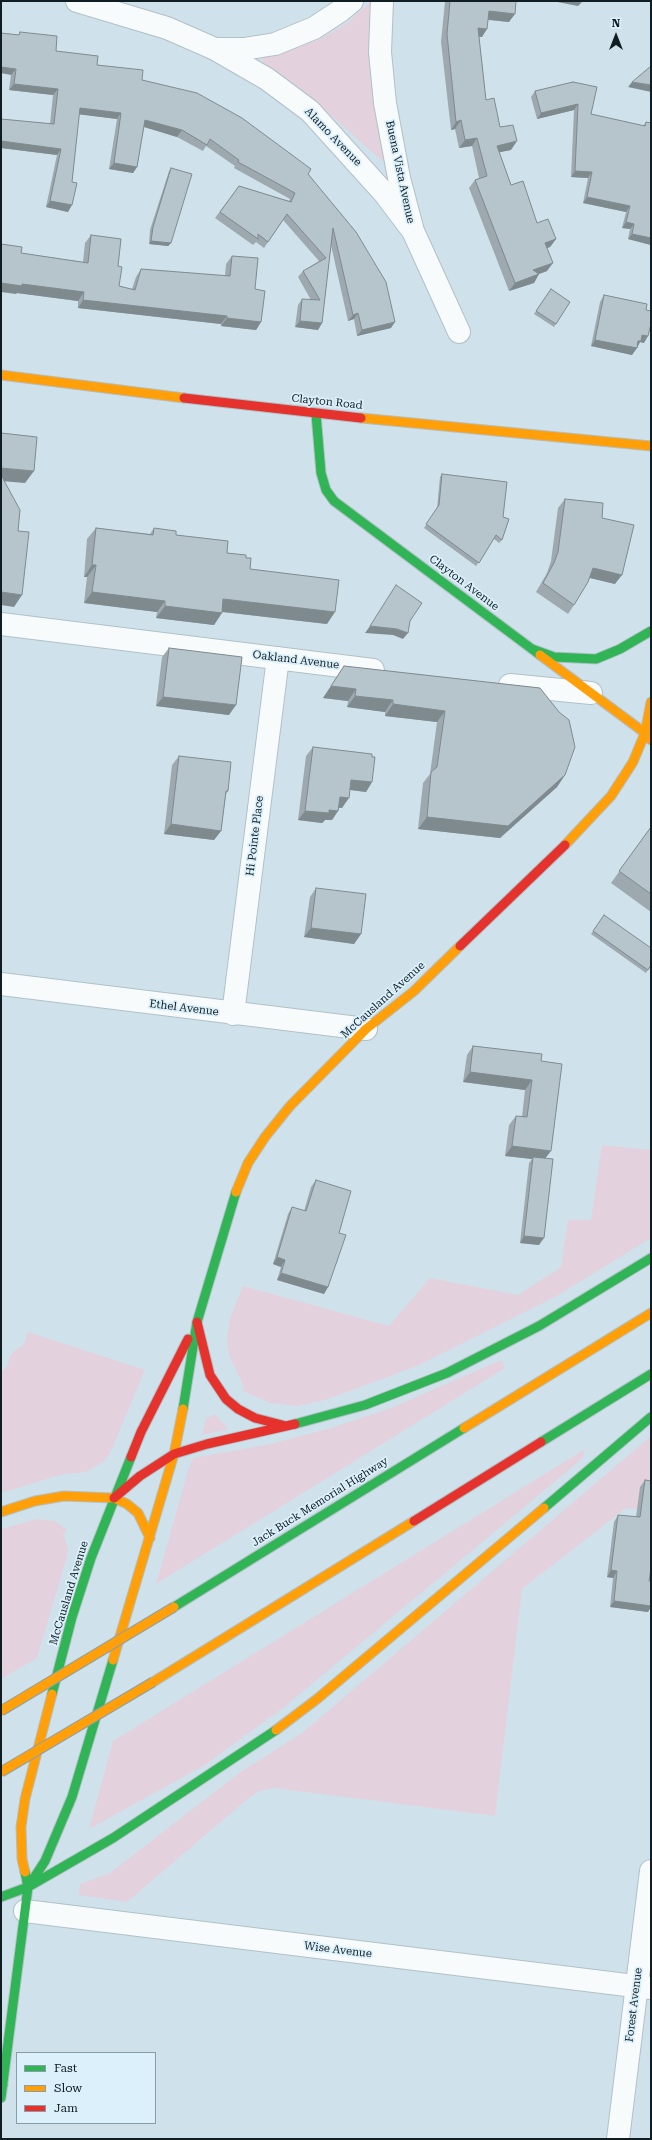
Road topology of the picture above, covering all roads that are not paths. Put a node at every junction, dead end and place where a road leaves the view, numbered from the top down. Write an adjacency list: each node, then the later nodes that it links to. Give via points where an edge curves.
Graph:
1 (76, 1): 4 (street, Alamo Avenue, via 167,28)
2 (352, 1): 4 (street, Alamo Avenue, via 305,32 275,44 244,50)
3 (382, 1): 5 (street, Buena Vista Avenue, via 380,52 385,103 399,178)
4 (215, 49): 5 (street, Alamo Avenue, via 267,79 310,111 366,172)
5 (413, 231): 6 (street, Buena Vista Avenue)
6 (459, 332)
7 (1, 375): 8 (main road, Clayton Road)
8 (316, 414): 9 (main road, Clayton Road); 12 (main road, Clayton Avenue, via 321,473 326,490 334,502)
9 (651, 446)
10 (1, 624): 13 (street, Oakland Avenue)
11 (651, 631): 12 (main road, via 596,659 571,660)
12 (532, 649): 16 (main road, Clayton Avenue)
13 (278, 658): 14 (street, Oakland Avenue); 21 (street, Hi Pointe Place)
14 (393, 672)
15 (492, 683): 16 (street)
16 (591, 693): 18 (main road, Clayton Avenue)
17 (651, 702): 18 (main road, McCausland Avenue)
18 (648, 733): 19 (main road, Clayton Avenue); 22 (main road, McCausland Avenue, via 628,772 593,817 414,990)
19 (651, 740)
20 (1, 984): 21 (street, Ethel Avenue)
21 (233, 1014): 22 (street, Ethel Avenue)
22 (366, 1029): 25 (main road, McCausland Avenue, via 290,1106 248,1163 233,1201)
23 (651, 1258): 28 (main road, via 539,1326 447,1372 365,1405)
24 (651, 1313): 33 (main road, Jack Buck Memorial Highway, bridge)
25 (197, 1322): 28 (main road, via 210,1375 226,1399 255,1418); 29 (main road, McCausland Avenue); 30 (main road, McCausland Avenue, via 148,1416)
26 (651, 1374): 34 (main road, bridge, via 153,1682)
27 (651, 1417): 36 (main road, via 317,1699 260,1741 113,1838)
28 (289, 1426): 29 (main road)
29 (174, 1454): 30 (main road, via 140,1476); 32 (main road, McCausland Avenue)
30 (114, 1498): 31 (main road, via 64,1496 35,1501); 32 (main road, via 138,1513 146,1525); 36 (main road, McCausland Avenue, via 90,1558 72,1617 25,1799 21,1827 22,1859)
31 (1, 1512)
32 (150, 1538): 36 (main road, McCausland Avenue, via 72,1797 45,1861)
33 (1, 1711)
34 (1, 1772)
35 (651, 1871): 39 (street, Forest Avenue)
36 (28, 1886): 37 (main road); 38 (main road, McCausland Avenue)
37 (1, 1897)
38 (25, 1912): 39 (street, Wise Avenue); 40 (main road, McCausland Avenue)
39 (644, 1987): 42 (street, Forest Avenue)
40 (2, 2083): 41 (main road, McCausland Avenue)
41 (1, 2098)
42 (618, 2139)

